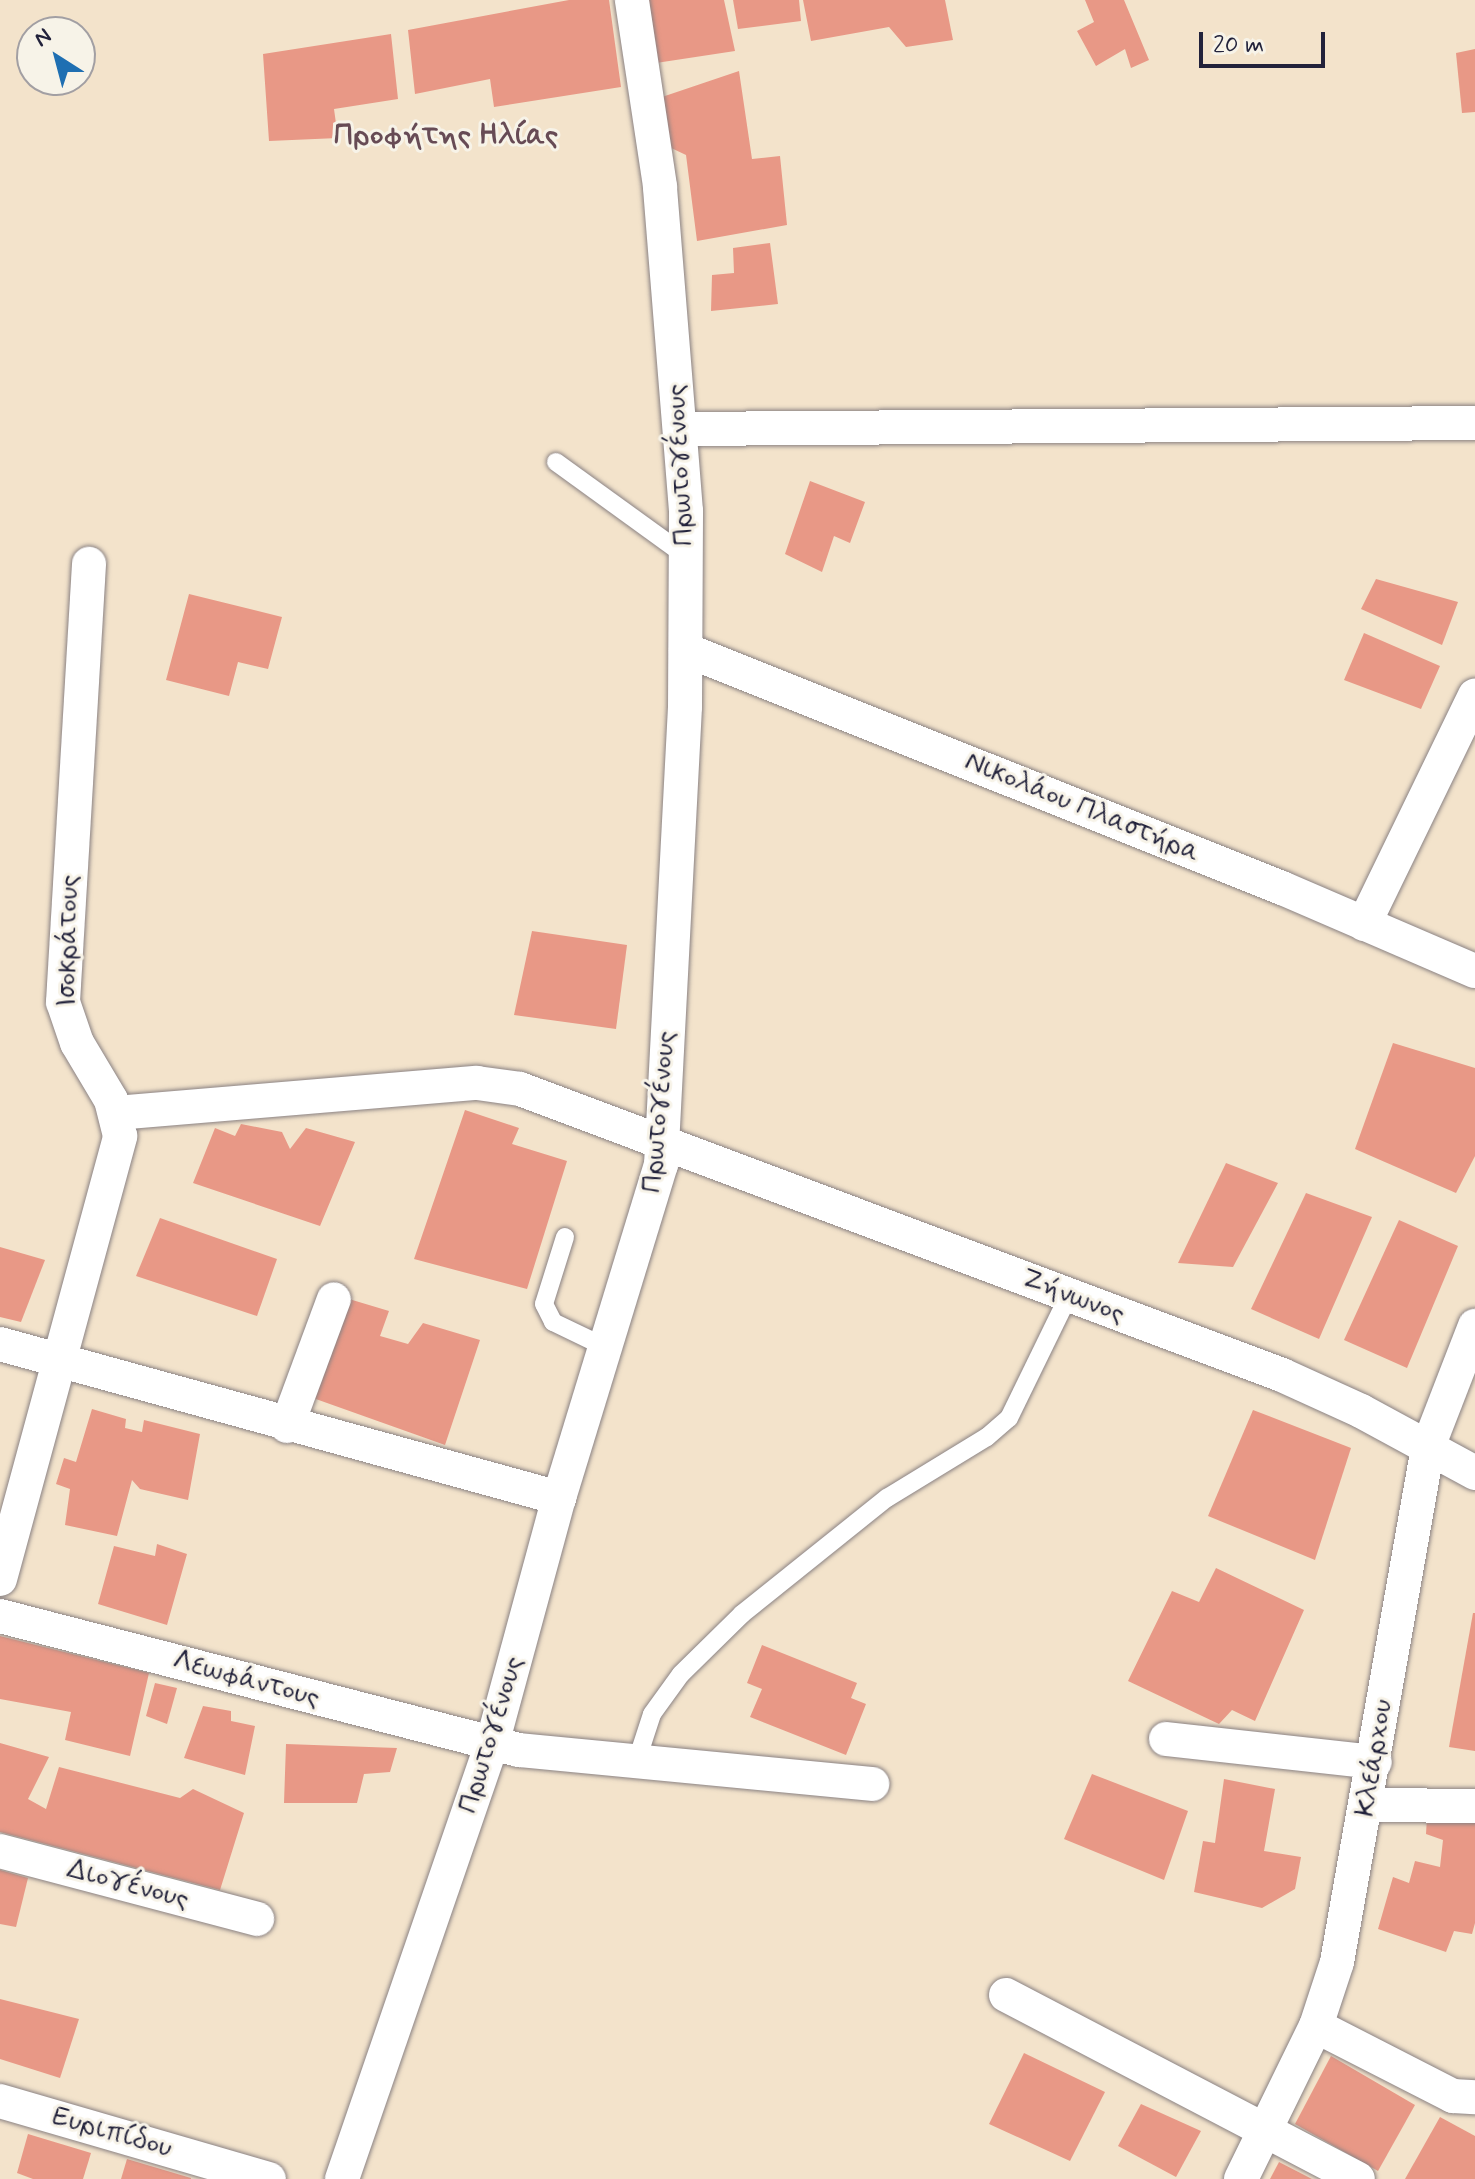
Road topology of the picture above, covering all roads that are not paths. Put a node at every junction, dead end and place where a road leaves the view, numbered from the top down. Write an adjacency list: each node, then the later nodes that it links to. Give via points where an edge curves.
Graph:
1 (632, 0): 3 (street, Πρωτογένους, via 660,186)
2 (1475, 423): 3 (street)
3 (680, 429): 5 (street, Πρωτογένους)
4 (556, 462): 5 (lane)
5 (686, 556): 7 (street, Πρωτογένους)
6 (89, 564): 11 (street, Ισοκράτους, via 63,1002 77,1043)
7 (686, 650): 9 (street, Νικολάου Πλαστήρα); 12 (street, Πρωτογένους)
8 (1475, 695): 9 (street)
9 (1364, 924): 10 (street, Νικολάου Πλαστήρα)
10 (1475, 971)
11 (116, 1113): 12 (street, Ζήνωνος, via 496,1083); 19 (street, Ισοκράτους, via 118,1147)
12 (663, 1141): 14 (street, Ζήνωνος); 18 (street, Πρωτογένους, via 656,1192)
13 (565, 1237): 18 (lane, via 544,1304 553,1322)
14 (1069, 1295): 21 (street, Ζήνωνος, via 1321,1391); 28 (lane, via 1009,1418 887,1498 742,1614 681,1674 652,1714)
15 (334, 1299): 20 (street)
16 (1475, 1326): 21 (street, Κλεάρχου)
17 (0, 1344): 19 (street)
18 (605, 1347): 23 (street, Πρωτογένους)
19 (62, 1363): 20 (street); 24 (street, Ισοκράτους)
20 (287, 1426): 23 (street)
21 (1428, 1447): 22 (street, Ζήνωνος); 29 (street, Κλεάρχου)
22 (1475, 1473)
23 (559, 1498): 27 (street, Πρωτογένους)
24 (0, 1579)
25 (0, 1616): 27 (street, Λεωφάντους)
26 (1166, 1739): 29 (street)
27 (492, 1744): 28 (street, Λεωφάντους, via 556,1756); 41 (street, Πρωτογένους)
28 (637, 1760): 30 (street, Λεωφάντους)
29 (1375, 1762): 31 (street, Κλεάρχου)
30 (872, 1784)
31 (1368, 1805): 32 (street); 36 (street, Κλεάρχου, via 1345,1931)
32 (1475, 1806)
33 (0, 1851): 34 (street, Διογένους)
34 (257, 1919)
35 (1006, 1995): 39 (street)
36 (1316, 2026): 37 (street, via 1453,2096); 39 (street, Κλεάρχου)
37 (1475, 2097)
38 (0, 2101): 40 (street, Ευριπίδου)
39 (1265, 2130): 42 (street, Κλεάρχου); 43 (street)
40 (269, 2179)
41 (342, 2179)
42 (1241, 2179)
43 (1358, 2179)

